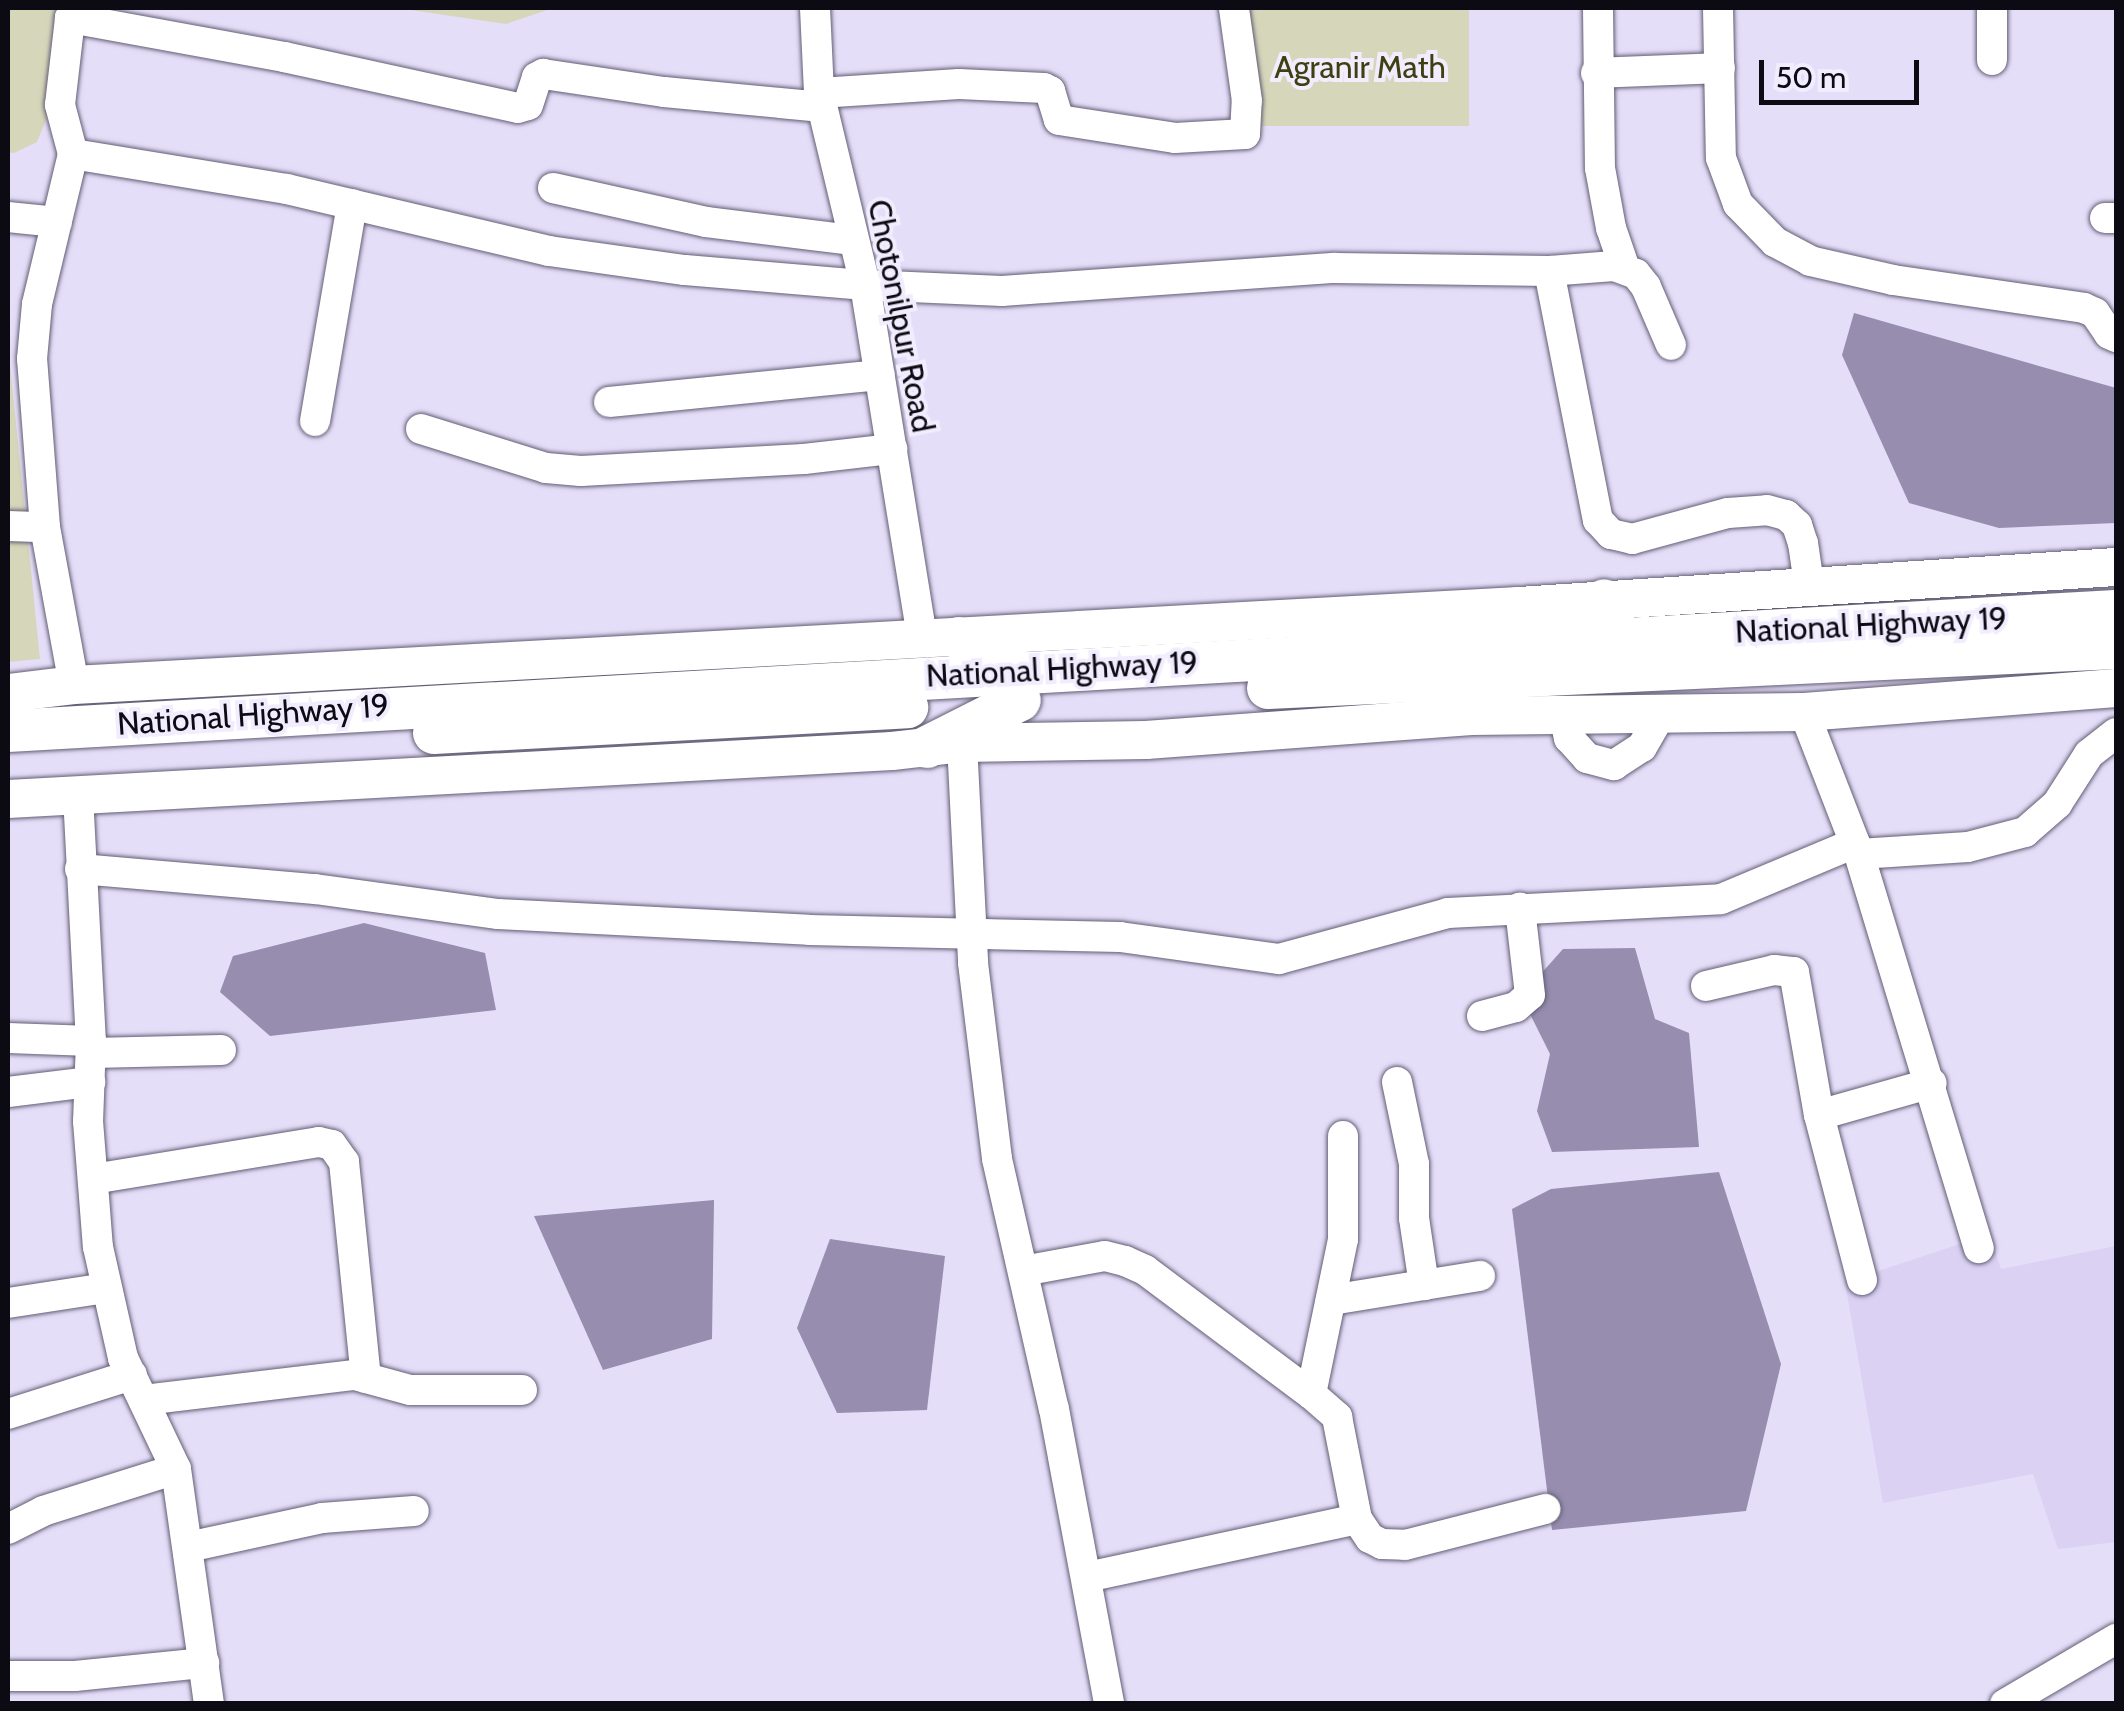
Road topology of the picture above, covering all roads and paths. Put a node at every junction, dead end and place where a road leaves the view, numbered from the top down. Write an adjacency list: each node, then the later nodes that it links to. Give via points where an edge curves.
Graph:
1 (815, 8): 10 (street, Chotonilpur Road)
2 (1234, 8): 10 (street, via 1245,134 1175,138 1059,120 1044,88 959,84)
3 (1598, 8): 9 (street)
4 (1718, 8): 8 (street)
5 (1992, 8): 7 (street)
6 (75, 13): 10 (street, via 518,108 528,106 543,74 664,92); 11 (street, via 60,105)
7 (1992, 60)
8 (1720, 68): 9 (street); 20 (street, via 1721,158 1738,204 1775,242 1810,261 1894,280 2084,308)
9 (1596, 74): 17 (street, via 1600,168)
10 (821, 100): 16 (street, Chotonilpur Road)
11 (73, 154): 13 (street); 15 (street)
12 (553, 188): 16 (street, via 706,222)
13 (352, 204): 19 (street, via 549,251); 24 (street)
14 (8, 217): 15 (street)
15 (56, 222): 28 (street, via 32,358)
16 (853, 240): 19 (street, Chotonilpur Road)
17 (1625, 269): 18 (street); 21 (street, via 1646,286)
18 (1549, 271): 19 (street, via 1335,268 1002,290); 30 (street, via 1598,520 1611,534 1632,538 1728,513 1786,515 1803,544)
19 (865, 286): 22 (street, Chotonilpur Road)
20 (2116, 337)
21 (1671, 345)
22 (880, 375): 23 (street); 26 (street, Chotonilpur Road)
23 (608, 402)
24 (315, 420)
25 (421, 429): 26 (street, via 546,468 581,471)
26 (892, 448): 33 (street, Chotonilpur Road)
27 (8, 526): 28 (street)
28 (45, 527): 35 (street)
29 (2116, 567): 30 (main road)
30 (1809, 584): 32 (main road)
31 (2116, 611): 32 (highway, National Highway 19)
32 (1601, 620): 33 (main road); 36 (highway, National Highway 19)
33 (941, 638): 35 (main road); 36 (highway)
34 (2116, 648): 36 (highway)
35 (74, 685): 38 (main road)
36 (1018, 686): 40 (highway, National Highway 19); 42 (highway); 43 (highway)
37 (2116, 688): 39 (main road)
38 (8, 693)
39 (1804, 712): 42 (main road, via 1472,716 1146,740); 46 (street)
40 (8, 731)
41 (2116, 733): 46 (street, via 2088,754 2057,804 2025,832 1968,846)
42 (944, 745): 44 (main road); 49 (street)
43 (8, 759)
44 (78, 795): 45 (main road); 47 (street)
45 (8, 798)
46 (1857, 848): 48 (street, via 1722,899); 56 (street)
47 (80, 869): 49 (street, via 315,889 498,914); 54 (street)
48 (1520, 908): 49 (street, via 1448,913 1280,959 1120,937); 51 (street, via 1530,995 1516,1007)
49 (971, 935): 62 (street, via 997,1158)
50 (1706, 986): 58 (street, via 1774,970 1794,972)
51 (1482, 1016)
52 (8, 1038): 54 (street)
53 (221, 1050): 54 (street)
54 (91, 1059): 57 (street); 60 (street)
55 (1397, 1082): 65 (street, via 1414,1164)
56 (1932, 1083): 58 (street); 61 (street)
57 (8, 1092)
58 (1820, 1115): 64 (street)
59 (1343, 1136): 67 (street, via 1342,1238)
60 (92, 1179): 66 (street); 69 (street, via 332,1144 344,1162)
61 (1979, 1248)
62 (1023, 1271): 72 (street, via 1105,1256 1125,1260); 80 (street)
63 (1480, 1276): 65 (street)
64 (1862, 1280)
65 (1424, 1285): 67 (street)
66 (106, 1288): 68 (street); 70 (street)
67 (1331, 1300): 72 (street)
68 (8, 1303)
69 (366, 1378): 70 (street); 71 (street, via 410,1390)
70 (138, 1387): 73 (street); 74 (street)
71 (522, 1390)
72 (1311, 1394): 77 (street, via 1342,1428)
73 (8, 1414)
74 (176, 1468): 78 (street); 79 (street)
75 (1545, 1509): 77 (street, via 1406,1545 1370,1538)
76 (414, 1511): 79 (street, via 303,1522)
77 (1356, 1519): 80 (street)
78 (8, 1529)
79 (188, 1547): 82 (street)
80 (1087, 1576): 85 (street)
81 (2116, 1639): 86 (street)
82 (204, 1662): 83 (street); 84 (street)
83 (8, 1676)
84 (209, 1704)
85 (1109, 1704)
86 (2005, 1704)

